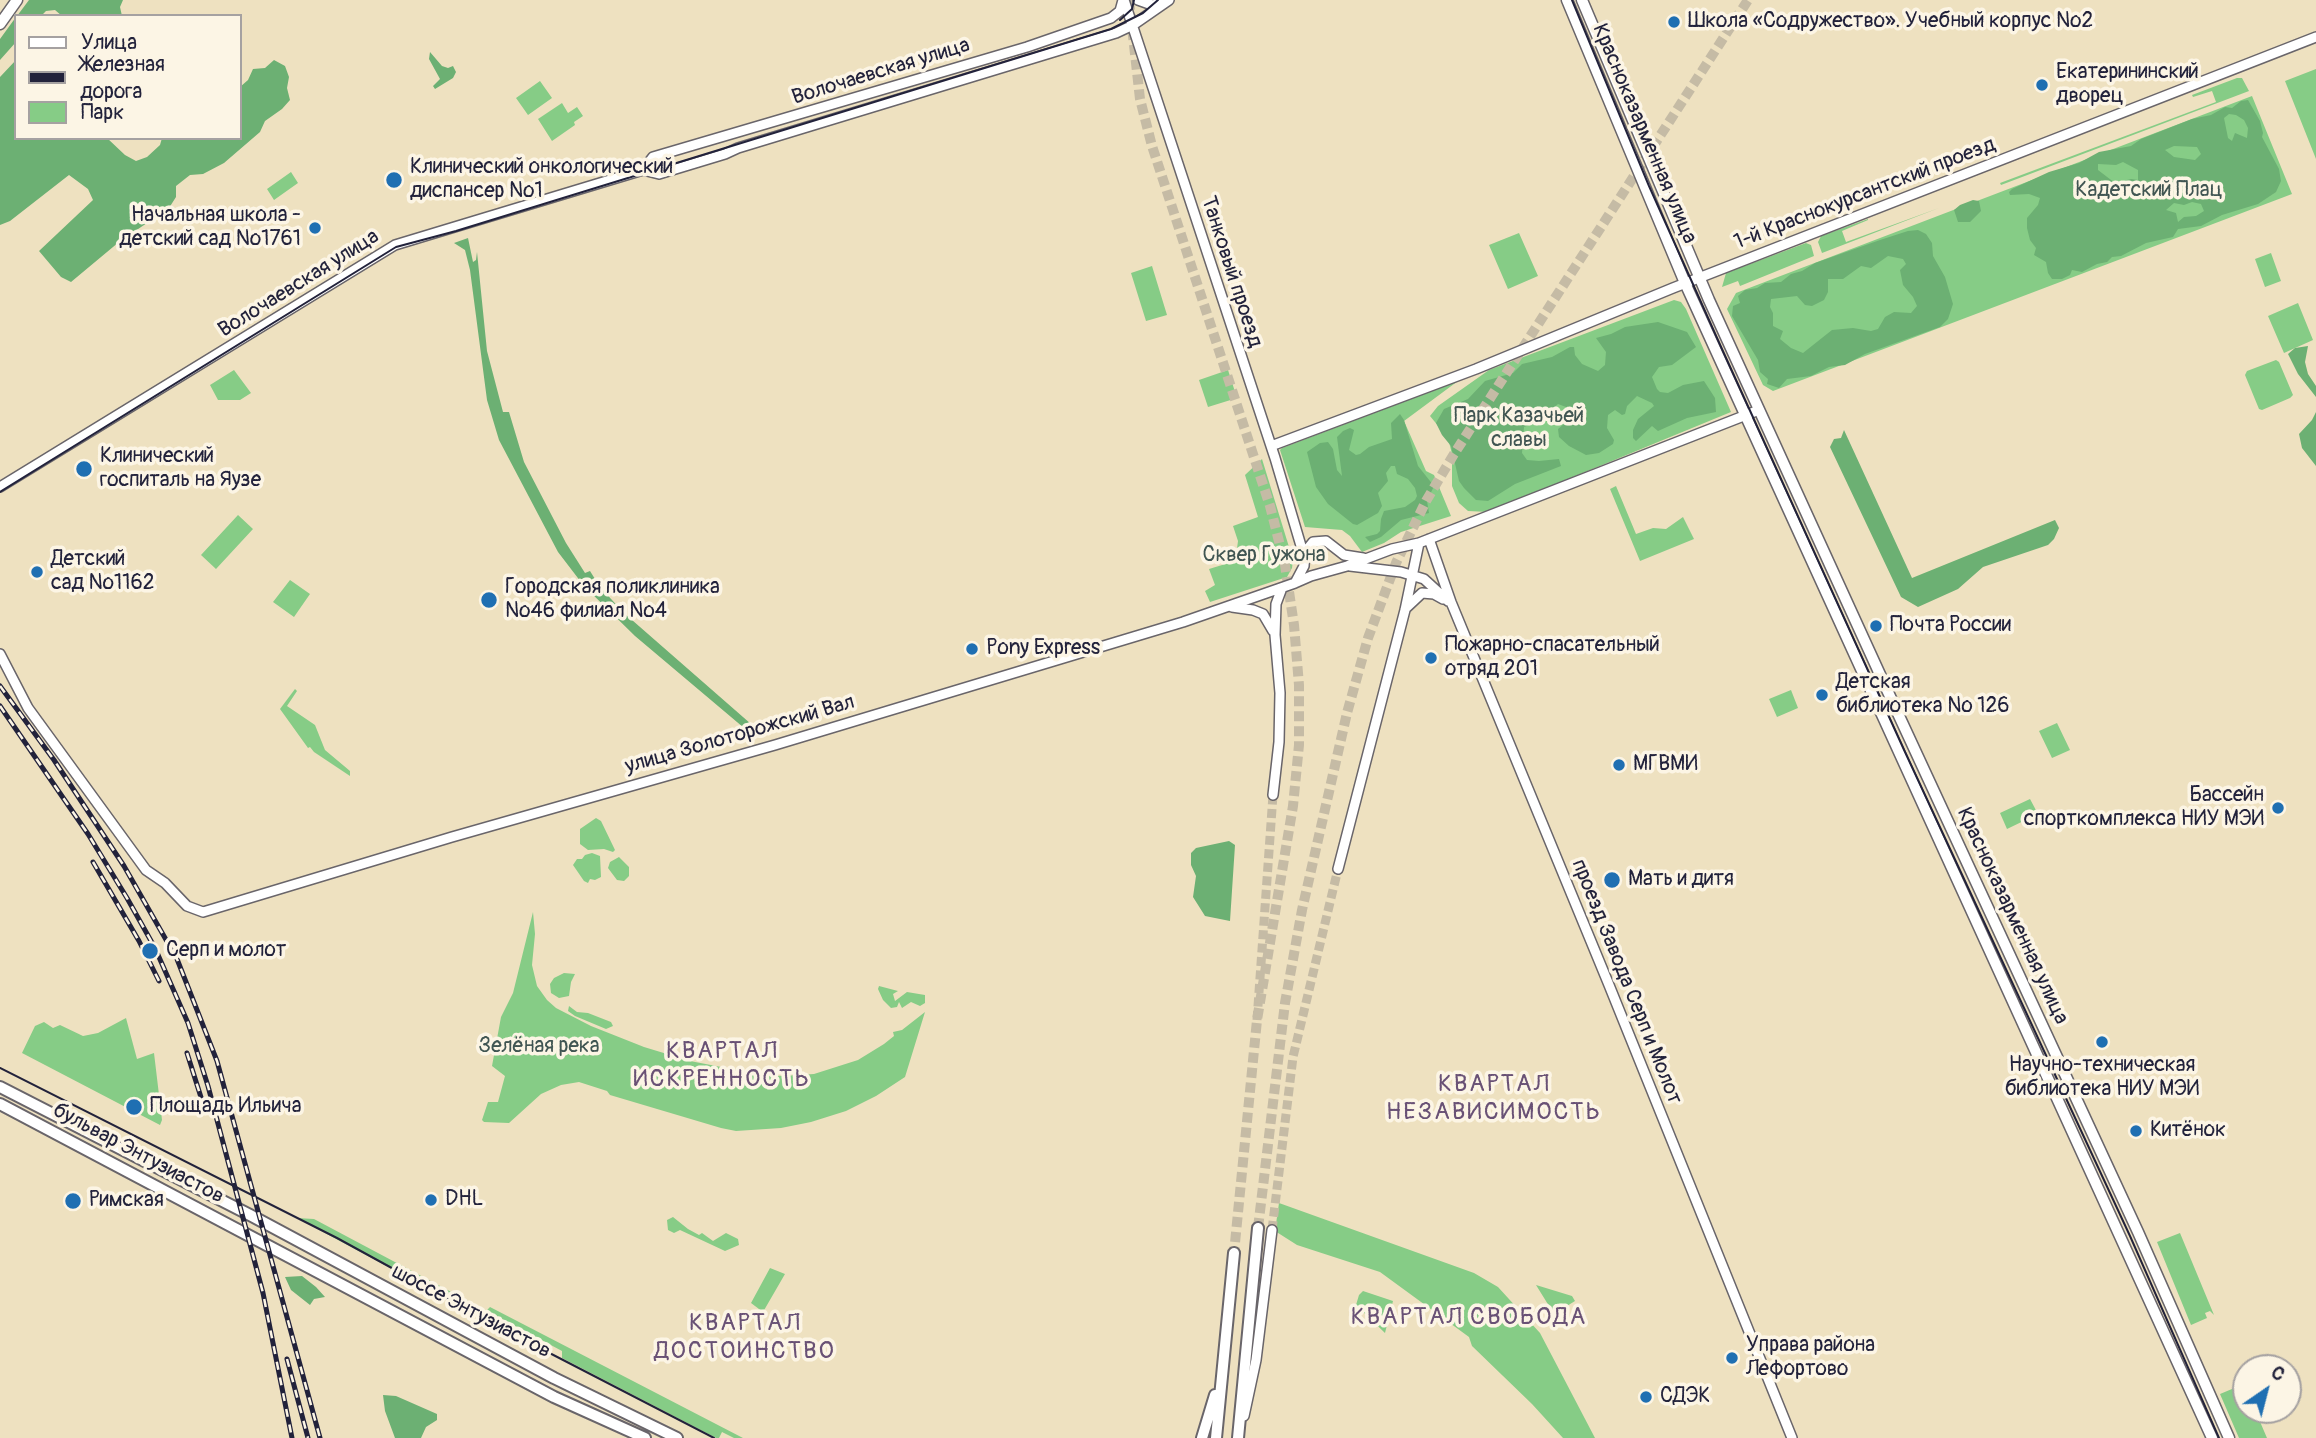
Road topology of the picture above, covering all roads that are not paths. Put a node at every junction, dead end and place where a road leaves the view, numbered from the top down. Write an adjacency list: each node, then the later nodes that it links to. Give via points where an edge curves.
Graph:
1 (17, 0): 7 (main road)
2 (1124, 0): 8 (street, Танковый проезд); 10 (street, Волочаевская улица, via 1111,18 653,157)
3 (1138, 0): 6 (street, via 1152,5)
4 (1567, 0): 12 (main road, Красноказарменная улица)
5 (1582, 0): 11 (main road, Красноказарменная улица)
6 (1168, 1): 8 (street, Волочаевская улица)
7 (0, 24)
8 (1133, 25): 10 (street, Волочаевская улица, via 725,155 659,174); 15 (street, Танковый проезд)
9 (2316, 37): 11 (street, 1-й Краснокурсантский проезд)
10 (643, 170): 16 (street, Волочаевская улица, via 385,250)
11 (1700, 277): 12 (street, 1-й Краснокурсантский проезд); 13 (main road, Красноказарменная улица)
12 (1685, 283): 14 (main road, Красноказарменная улица); 15 (street, 1-й Краснокурсантский проезд)
13 (1759, 410): 14 (street); 51 (main road, Красноказарменная улица)
14 (1746, 415): 18 (street); 50 (main road, Красноказарменная улица)
15 (1271, 446): 17 (street, Танковый проезд)
16 (0, 487)
17 (1298, 529): 19 (street); 22 (street, Танковый проезд)
18 (1429, 539): 20 (street); 29 (street, проезд Завода Серп и Молот)
19 (1317, 541): 21 (street, via 1326,541); 22 (street, via 1307,548)
20 (1419, 543): 23 (street); 26 (street)
21 (1335, 550): 23 (street); 25 (street, via 1336,562)
22 (1305, 558): 25 (street, via 1308,568); 27 (street)
23 (1368, 558): 24 (street)
24 (1347, 566): 25 (street, улица Золоторожский Вал); 26 (street)
25 (1324, 572): 27 (street, улица Золоторожский Вал)
26 (1413, 576): 29 (street, via 1434,586); 31 (street)
27 (1295, 583): 28 (street, улица Золоторожский Вал)
28 (1282, 588): 30 (street, улица Золоторожский Вал); 32 (street, via 1276,599)
29 (1452, 605): 31 (street, via 1425,592); 49 (street, проезд Завода Серп и Молот)
30 (1226, 607): 32 (street, via 1263,614); 33 (street, улица Золоторожский Вал, via 203,912 192,910 146,870 28,708)
31 (1405, 610): 35 (street)
32 (1275, 635): 34 (street, via 1279,718)
33 (0, 654)
34 (1273, 795)
35 (1338, 869)
36 (0, 1087): 38 (main road, бульвар Энтузиастов)
37 (0, 1104): 41 (main road, бульвар Энтузиастов)
38 (250, 1215): 45 (main road, шоссе Энтузиастов, via 554,1378)
39 (1258, 1228): 48 (main road)
40 (1272, 1230): 48 (street, via 1256,1360)
41 (257, 1238): 44 (main road, шоссе Энтузиастов, via 554,1397)
42 (1234, 1253): 43 (main road)
43 (1225, 1352): 46 (main road); 47 (main road)
44 (645, 1438)
45 (677, 1438)
46 (1202, 1438)
47 (1216, 1438)
48 (1238, 1438)
49 (1792, 1438)
50 (2212, 1438)
51 (2229, 1438)

